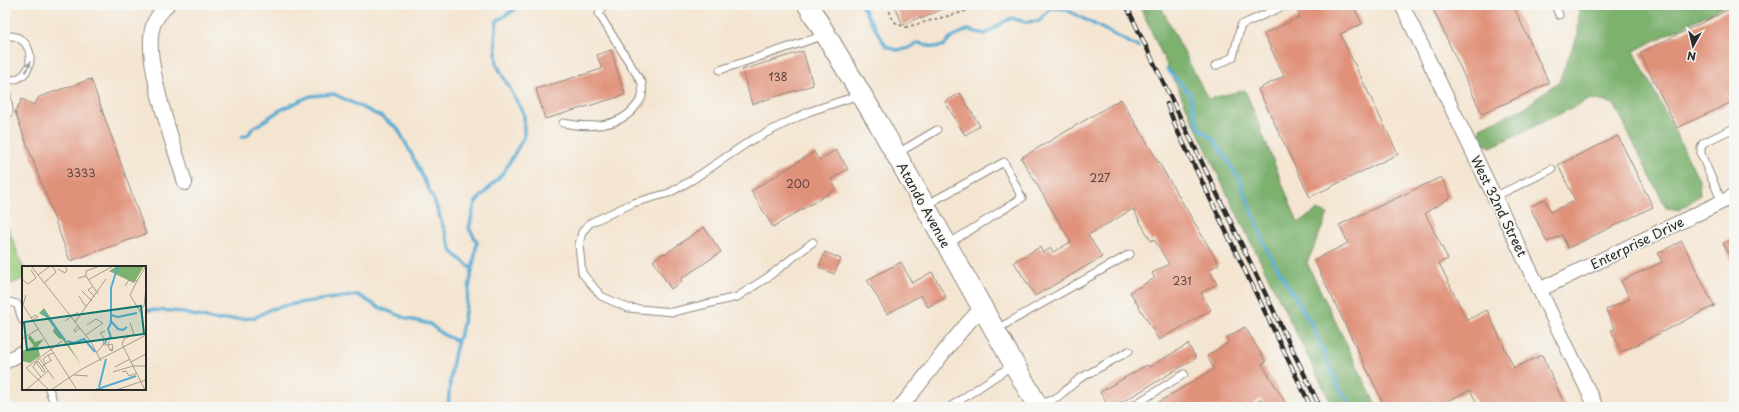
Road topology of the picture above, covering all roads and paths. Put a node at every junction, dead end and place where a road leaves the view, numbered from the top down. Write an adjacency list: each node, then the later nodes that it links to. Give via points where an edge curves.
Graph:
1 (167, 5): 22 (street, via 154,23 150,51 154,76)
2 (604, 5): 17 (lane, via 599,14 642,83 642,96 632,112 622,119 604,124 578,126)
3 (808, 5): 10 (main road, Atando Avenue)
4 (888, 5): 5 (path, via 893,21 906,27)
5 (980, 5)
6 (1286, 5): 12 (lane, via 1241,25 1233,57)
7 (1402, 5): 23 (street, West 32nd Street)
8 (1555, 5): 9 (lane)
9 (1559, 15)
10 (826, 35): 13 (lane); 15 (main road, Atando Avenue)
11 (5, 36): 14 (lane, one-way to 11, via 18,78 24,74 30,61 28,47 23,41)
12 (1215, 66)
13 (720, 70)
14 (5, 80): 16 (lane, via 9,111)
15 (862, 94): 20 (main road, Atando Avenue); 26 (lane, via 808,112 750,141 669,193 633,203 590,223 582,232 579,245 582,274 601,296 628,308 673,312 737,297)
16 (5, 120)
17 (563, 123)
18 (1734, 128): 24 (lane, via 1703,142 1701,148 1701,154)
19 (937, 130): 20 (lane)
20 (896, 154): 25 (main road, Atando Avenue)
21 (1552, 169): 23 (lane)
22 (185, 183)
23 (1494, 196): 29 (street, West 32nd Street)
24 (1728, 199): 29 (street, Enterprise Drive)
25 (925, 206): 27 (main road, Atando Avenue); 27 (lane, via 1004,162 1022,198)
26 (813, 242)
27 (947, 245): 31 (main road, Atando Avenue)
28 (1130, 254): 33 (lane)
29 (1539, 290): 45 (street, West 32nd Street)
30 (5, 302): 32 (lane, via 17,304)
31 (982, 308): 33 (main road, Atando Avenue); 41 (street, via 956,336)
32 (22, 319)
33 (995, 330): 37 (main road, Atando Avenue)
34 (1129, 351): 43 (lane, via 1079,379 1059,396)
35 (22, 353): 36 (street)
36 (5, 362)
37 (1014, 364): 42 (lane); 43 (main road, Atando Avenue)
38 (1184, 374): 44 (lane)
39 (48, 390): 40 (lane)
40 (55, 407)
41 (900, 407)
42 (950, 407)
43 (1038, 407)
44 (1131, 407)
45 (1596, 407)

